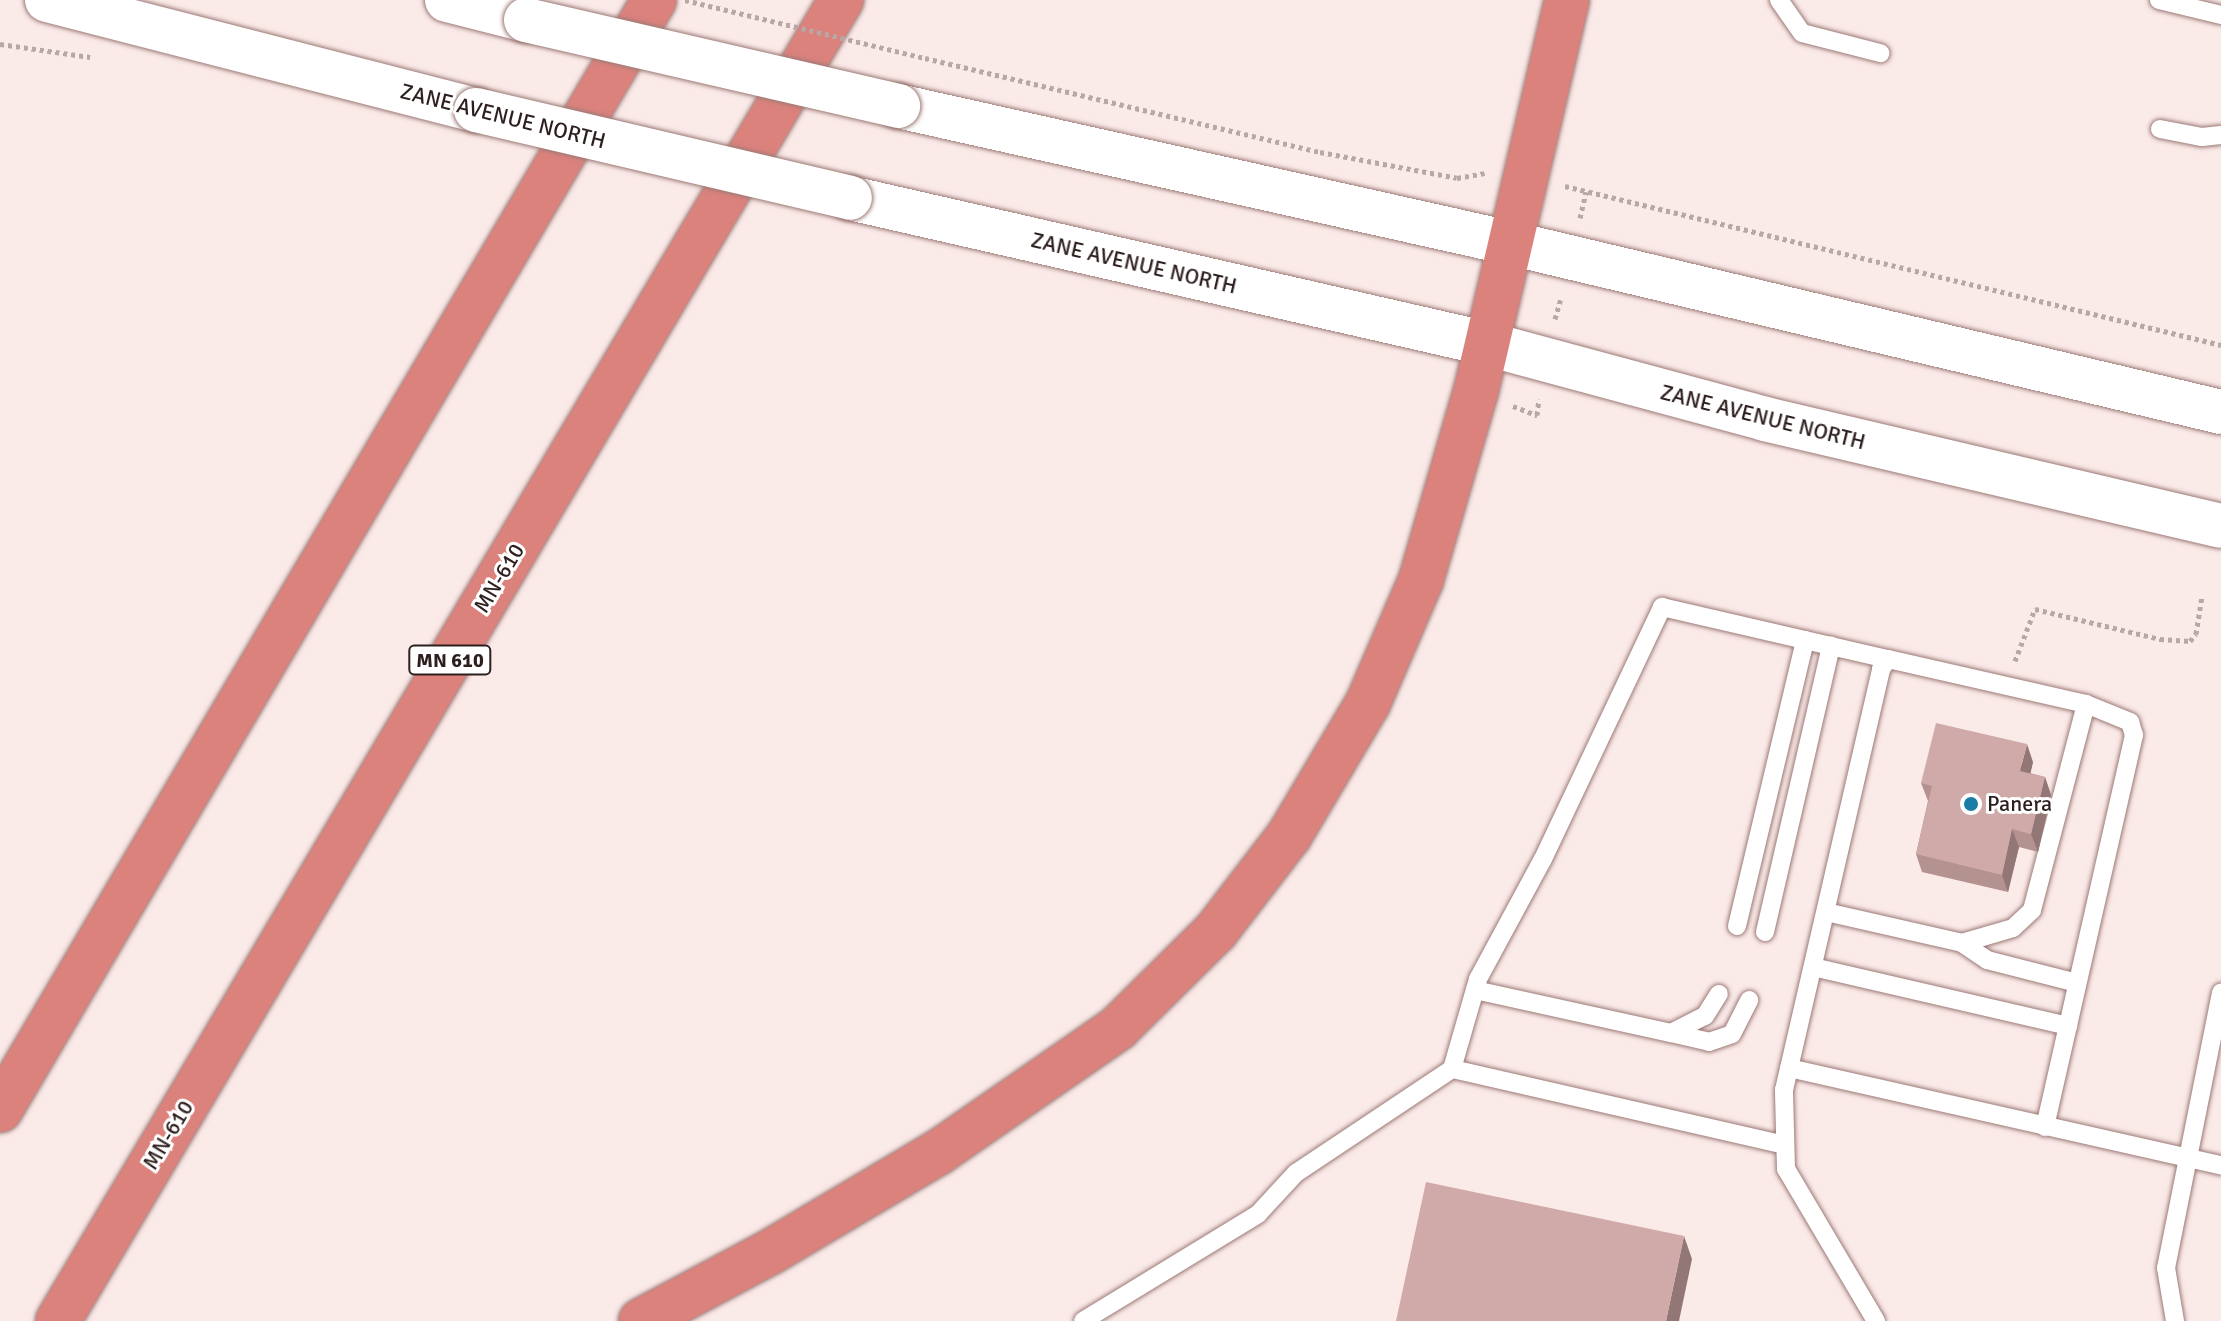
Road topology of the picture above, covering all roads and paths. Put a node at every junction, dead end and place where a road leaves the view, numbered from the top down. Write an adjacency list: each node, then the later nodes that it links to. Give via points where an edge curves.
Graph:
1 (47, 0): 17 (main road, ZANE AVENUE NORTH, bridge, via 476,110)
2 (447, 0): 15 (main road, bridge)
3 (654, 0): 43 (highway)
4 (685, 0): 13 (path, bridge, via 1320,152 1457,178 1497,172)
5 (841, 0): 48 (highway, MN-610 / MN 610)
6 (1779, 0): 10 (lane, via 1802,33)
7 (2159, 0): 9 (lane)
8 (1567, 9): 13 (highway)
9 (2221, 15)
10 (1880, 53)
11 (2160, 129): 12 (lane)
12 (2221, 135)
13 (1525, 175): 14 (path); 15 (highway)
14 (1586, 192): 16 (path); 18 (path)
15 (1510, 243): 16 (main road); 17 (highway)
16 (1572, 258): 19 (path); 20 (main road)
17 (1484, 343): 19 (main road, ZANE AVENUE NORTH); 49 (highway, via 1444,504 1402,631 1330,771 1281,847 1216,931 1118,1028 991,1119 772,1251)
18 (2221, 345)
19 (1543, 359): 21 (path); 22 (main road, ZANE AVENUE NORTH, via 1765,419)
20 (2221, 412)
21 (1537, 415)
22 (2221, 526)
23 (2202, 596): 27 (path, via 2190,641 2160,639 2035,609)
24 (1805, 640): 25 (lane); 30 (lane); 35 (lane, via 1662,607)
25 (1831, 646): 26 (lane); 31 (lane)
26 (1888, 659): 27 (lane); 29 (lane, via 1881,669)
27 (2006, 685): 28 (lane)
28 (2086, 704): 32 (lane, via 2032,910 2013,928); 34 (lane, via 2122,715 2134,735)
29 (1826, 912): 32 (lane); 33 (lane)
30 (1737, 926)
31 (1765, 932)
32 (1962, 943): 34 (lane, via 1987,960)
33 (1813, 967): 39 (lane); 41 (lane)
34 (2077, 983): 39 (lane)
35 (1475, 990): 40 (lane); 42 (lane)
36 (1719, 994): 40 (lane, via 1705,1016)
37 (1749, 1000): 40 (lane, via 1732,1034 1709,1042)
38 (2220, 1001): 46 (lane)
39 (2068, 1026): 44 (lane)
40 (1671, 1033)
41 (1789, 1068): 44 (lane); 45 (lane)
42 (1452, 1069): 45 (lane); 50 (lane, via 1296,1173 1258,1214)
43 (0, 1110)
44 (2045, 1127): 46 (lane)
45 (1785, 1145): 51 (lane, via 1786,1169)
46 (2186, 1160): 47 (lane); 52 (lane, via 2166,1268)
47 (2221, 1165)
48 (58, 1321)
49 (641, 1321)
50 (1083, 1321)
51 (1876, 1321)
52 (2175, 1321)

